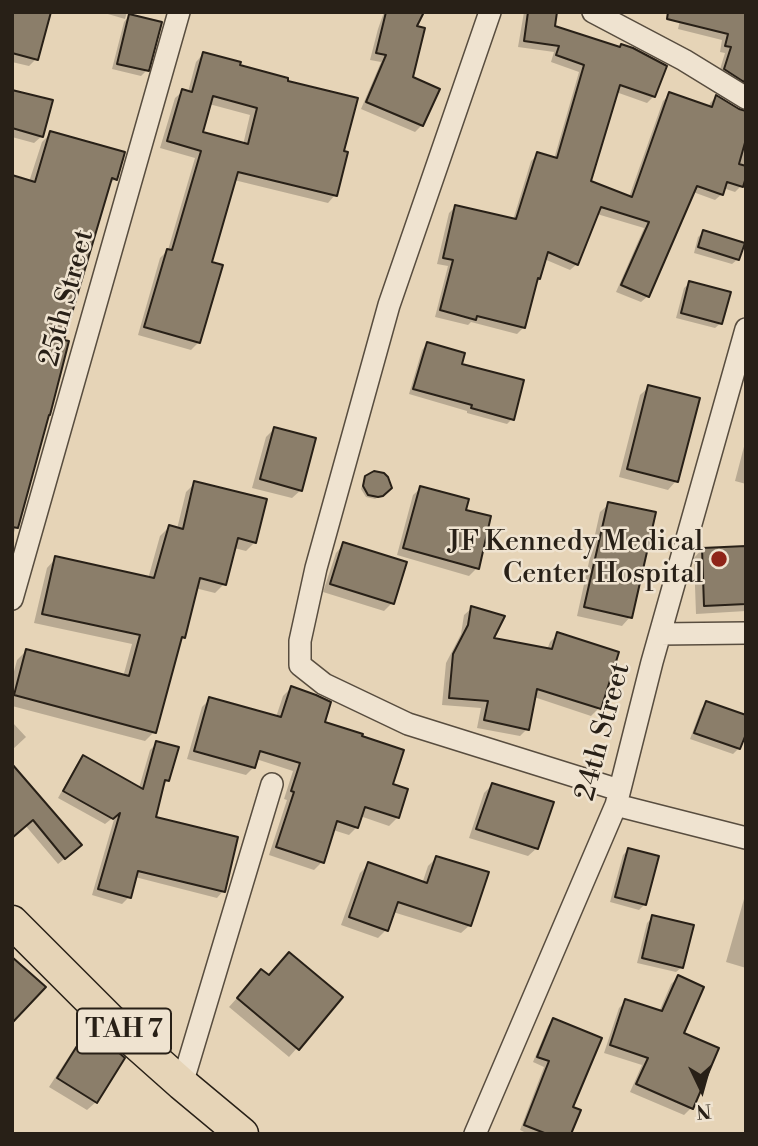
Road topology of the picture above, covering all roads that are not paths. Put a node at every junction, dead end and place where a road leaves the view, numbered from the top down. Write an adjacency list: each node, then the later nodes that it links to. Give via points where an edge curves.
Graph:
1 (179, 12): 6 (street, 25th Street)
2 (490, 12): 10 (street, via 389,305 316,568 300,641 300,665 324,684 408,724)
3 (593, 12): 4 (street)
4 (746, 98)
5 (746, 329): 8 (street, 24th Street)
6 (12, 599)
7 (746, 633): 8 (street)
8 (660, 634): 10 (street, 24th Street)
9 (272, 785): 13 (street)
10 (618, 797): 11 (street); 15 (street, 24th Street)
11 (746, 838)
12 (12, 922): 13 (highway, TAH 7)
13 (182, 1084): 14 (highway, TAH 7)
14 (242, 1134)
15 (475, 1134)

